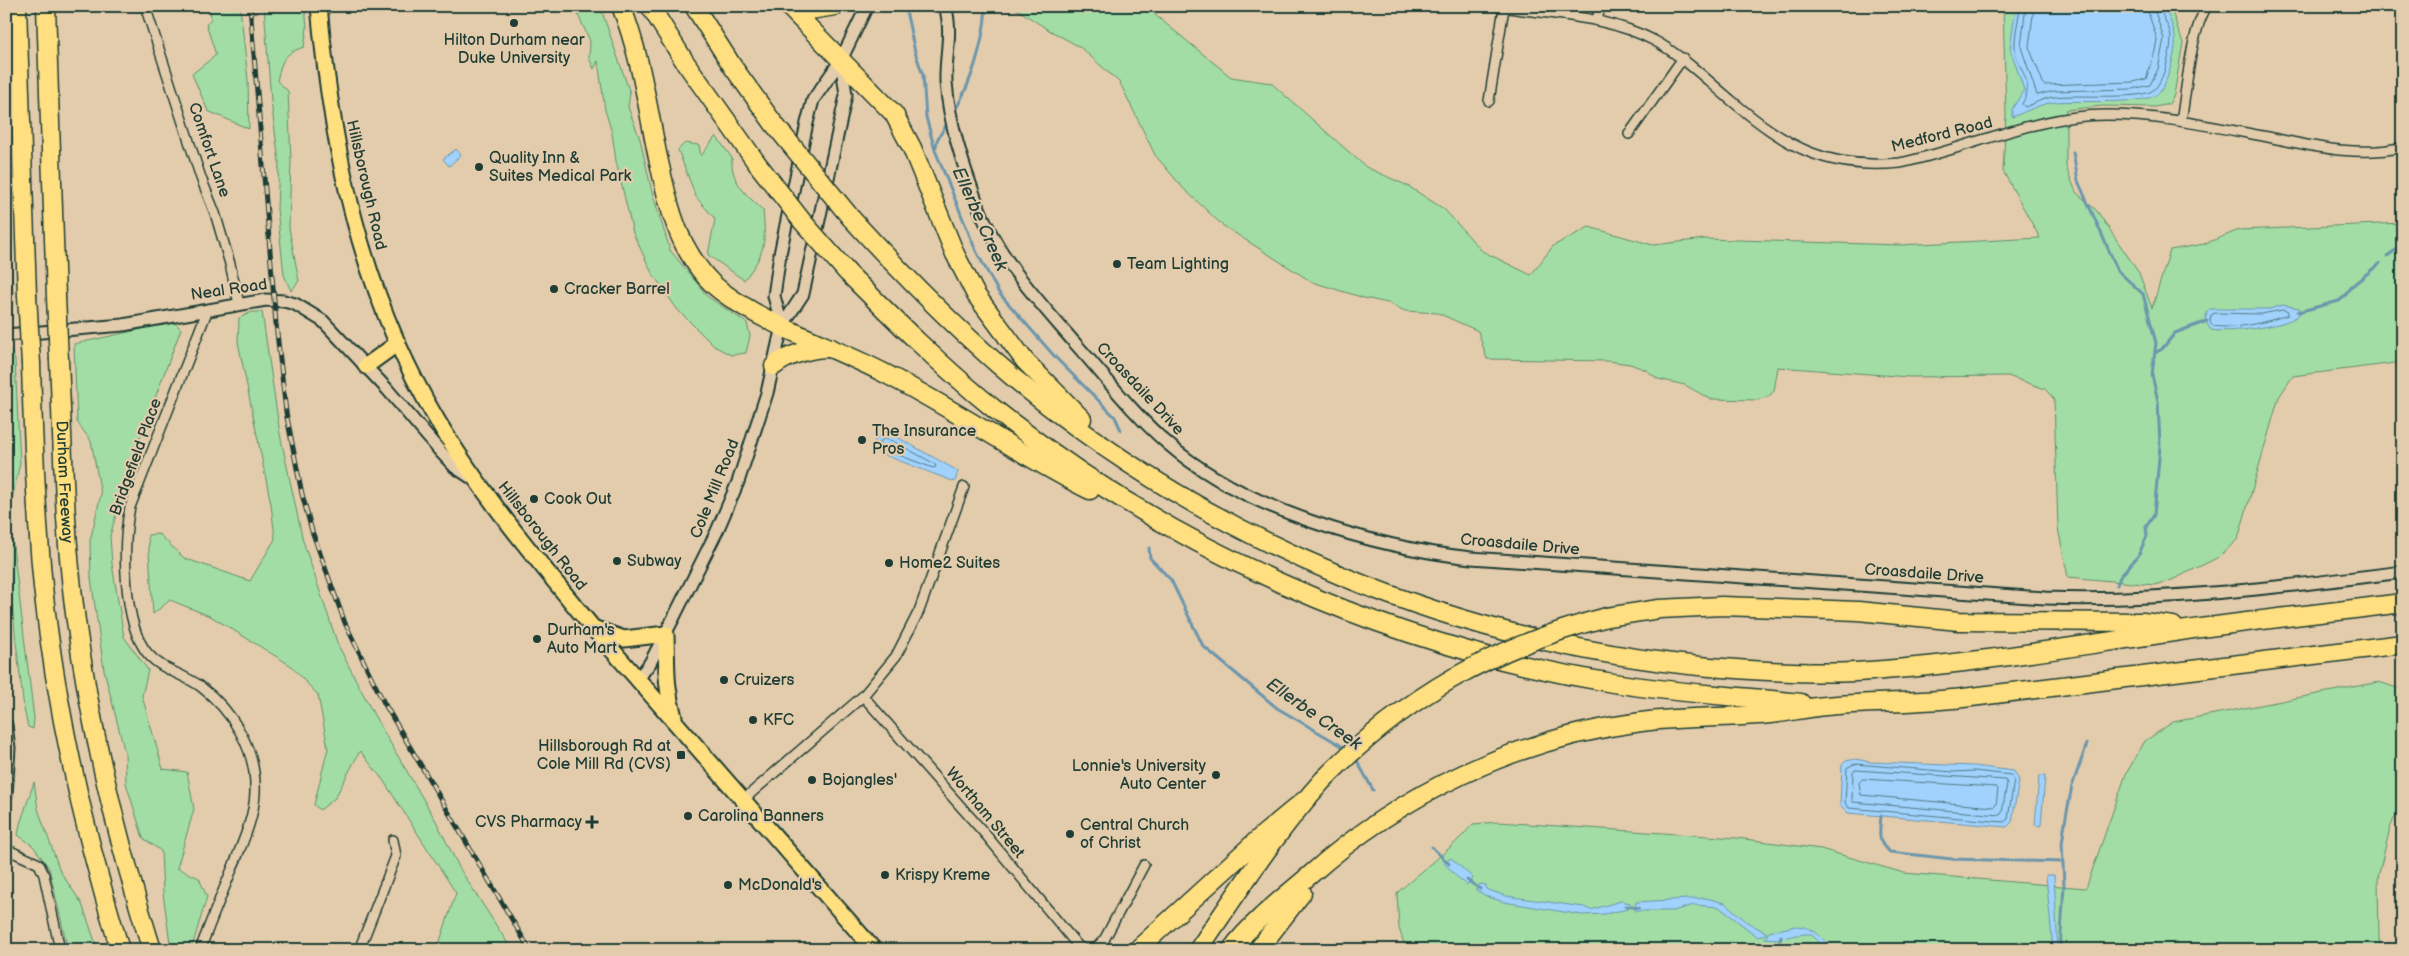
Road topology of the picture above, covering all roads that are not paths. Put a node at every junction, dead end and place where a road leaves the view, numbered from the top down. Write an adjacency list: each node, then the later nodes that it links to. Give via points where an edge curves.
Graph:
1 (17, 6): 58 (highway, Durham Freeway, bridge, via 40,552 52,656 78,795)
2 (46, 6): 59 (highway, Durham Freeway, bridge, via 65,503 75,612 82,664 111,808)
3 (145, 6): 23 (street, Comfort Lane, via 223,240)
4 (319, 6): 27 (main road, Hillsborough Road, via 332,126 344,183 362,252)
5 (621, 6): 25 (highway, via 639,65 669,204 683,243 704,275 720,291)
6 (650, 6): 36 (highway, bridge, via 685,62 756,162 846,272 992,407 1070,465)
7 (694, 6): 33 (highway, bridge, via 774,124 851,218 955,326 1016,380)
8 (788, 6): 18 (highway)
9 (795, 6): 10 (highway, via 810,10)
10 (835, 6)
11 (867, 6): 18 (street, Cole Mill Road)
12 (945, 6): 37 (street, Croasdaile Drive, via 949,21 946,79 952,123 976,201 1009,266 1166,443 1220,480 1294,514 1377,541 1471,558 2045,598 2164,598)
13 (1600, 6): 16 (street)
14 (2207, 6): 20 (street, via 2191,59)
15 (1500, 7): 16 (street, Medford Road); 19 (street)
16 (1597, 21): 17 (street, Medford Road, via 1636,32)
17 (1683, 58): 20 (street, Medford Road, via 1794,146 1831,160 1862,165 1923,158 2071,117 2113,115); 21 (street)
18 (841, 60): 25 (street, Cole Mill Road, via 846,95 804,294); 25 (street, Cole Mill Road, via 813,100 802,144 774,296); 33 (highway, via 883,101 903,128 955,254 989,314 1024,361)
19 (1489, 101)
20 (2181, 121): 22 (street, Medford Road, via 2342,150 2373,152)
21 (1630, 134)
22 (2403, 147)
23 (238, 304): 24 (street, Neal Road); 29 (street, Neal Road, via 276,300 304,308 323,321)
24 (208, 309): 26 (street, Neal Road, via 115,326); 60 (street, Bridgefield Place, via 130,507 124,537 132,616 141,644 160,665 199,685 224,708 239,728 253,770 255,792 250,821)
25 (782, 326): 28 (highway); 30 (street, Cole Mill Road)
26 (6, 335)
27 (398, 343): 29 (main road); 32 (main road, Hillsborough Road)
28 (831, 348): 30 (highway, via 815,348); 36 (highway, via 894,378 1052,471)
29 (366, 366): 31 (street, Neal Road)
30 (774, 366): 41 (street, Cole Mill Road, via 738,482)
31 (411, 416): 32 (street, via 424,421); 34 (street, Neal Road, via 455,467)
32 (436, 419): 34 (main road, Hillsborough Road)
33 (1109, 450): 40 (highway, via 1205,510 1334,574 1463,620 1575,648 1626,657 1730,669 1854,672 1951,663)
34 (479, 483): 39 (main road, Hillsborough Road)
35 (964, 488): 44 (street, via 910,630 896,656)
36 (1165, 525): 45 (highway, via 1292,589 1358,616 1456,647 1612,683)
37 (2403, 572)
38 (2403, 603): 40 (highway)
39 (593, 628): 41 (main road, via 624,639); 43 (main road, Hillsborough Road)
40 (2194, 629): 51 (highway, bridge, via 2143,622 1959,621 1858,611 1753,606 1659,610 1607,617 1523,643 1432,690 1375,731)
41 (666, 634): 43 (street, Cole Mill Road); 46 (main road, via 666,685)
42 (2403, 644): 45 (highway, via 1963,698)
43 (638, 679): 46 (main road, Hillsborough Road)
44 (863, 696): 50 (street); 63 (street, Wortham Street, via 986,835 1078,946)
45 (1826, 706): 54 (highway, via 1760,715 1640,722 1561,738 1506,756 1434,788 1367,828)
46 (675, 722): 50 (main road, Hillsborough Road)
47 (6, 725): 48 (street)
48 (8, 748): 49 (street)
49 (6, 796)
50 (743, 800): 62 (main road, Hillsborough Road)
51 (1305, 800): 56 (highway); 65 (highway)
52 (393, 840): 61 (street, via 396,856)
53 (6, 849): 57 (street, via 39,864)
54 (1327, 859): 68 (highway, via 1265,914); 69 (highway)
55 (1144, 865): 64 (street, via 1104,940)
56 (1226, 910): 66 (highway); 67 (highway)
57 (60, 950)
58 (120, 950)
59 (152, 950)
60 (200, 950)
61 (359, 950)
62 (874, 950)
63 (1085, 950)
64 (1090, 950)
65 (1137, 950)
66 (1192, 950)
67 (1198, 950)
68 (1231, 950)
69 (1258, 950)

